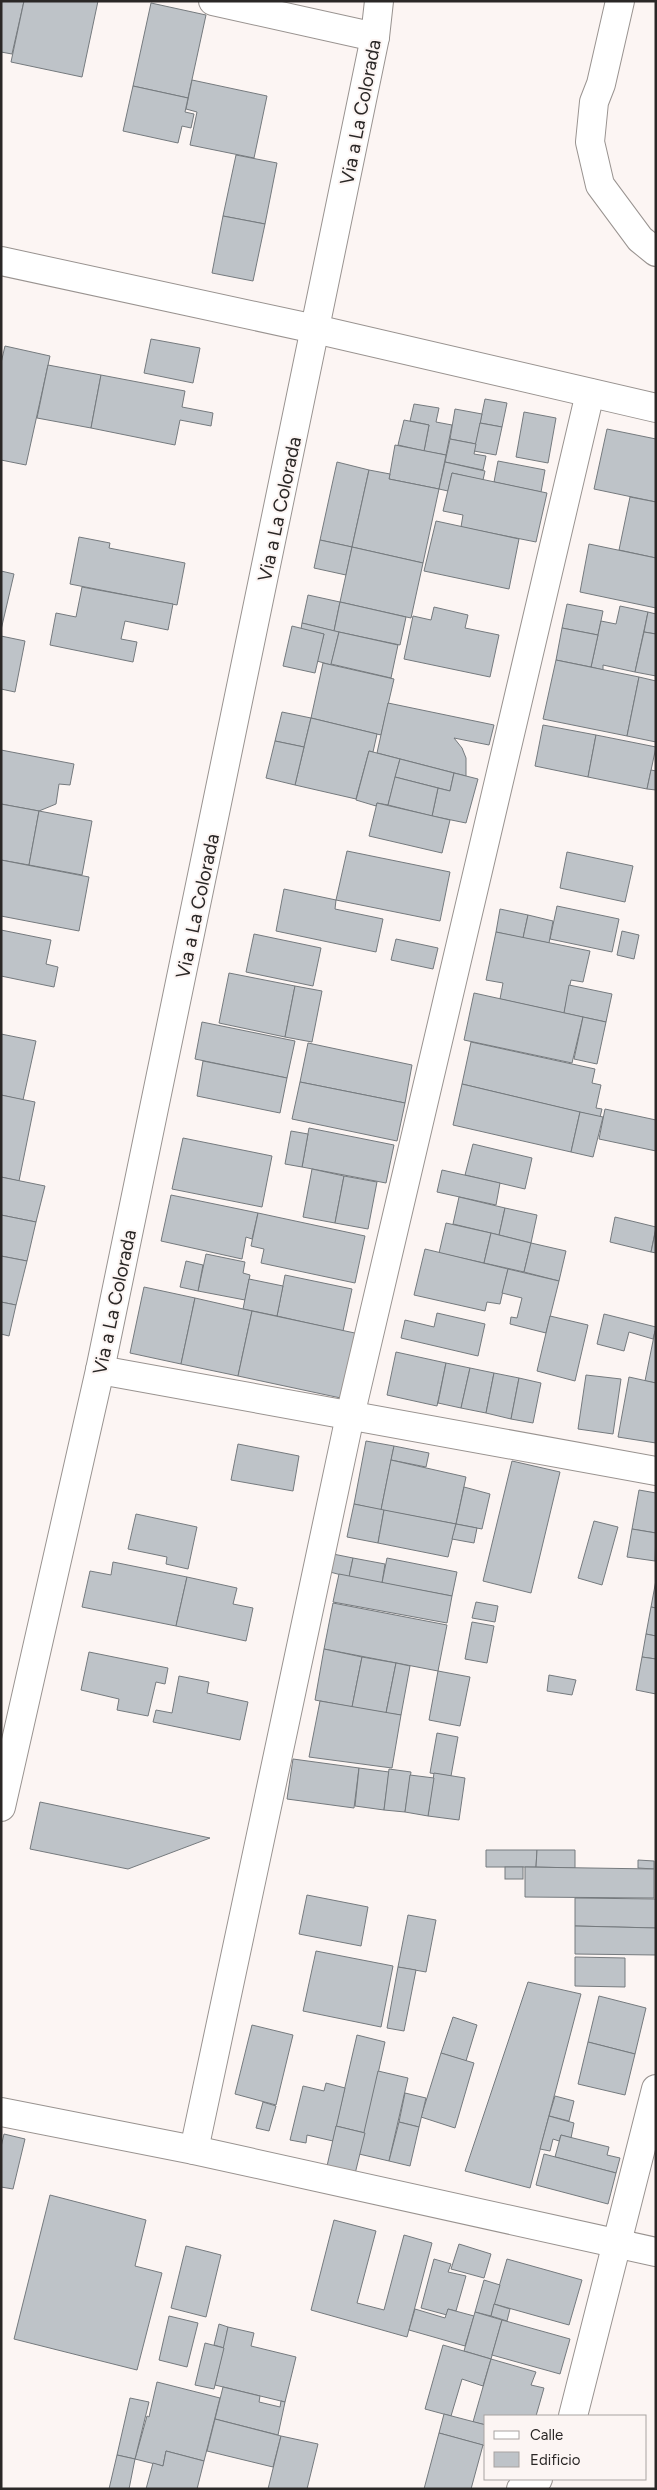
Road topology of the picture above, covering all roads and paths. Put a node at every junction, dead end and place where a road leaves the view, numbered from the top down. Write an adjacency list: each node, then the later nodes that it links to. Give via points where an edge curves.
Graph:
1 (213, 1): 4 (street)
2 (379, 1): 4 (street, Via a La Colorada)
3 (620, 1): 5 (street, via 594,102 590,142 593,164 600,184 640,239)
4 (375, 37): 7 (street, Via a La Colorada)
5 (656, 252)
6 (1, 261): 7 (street)
7 (315, 330): 8 (street); 10 (street, Via a La Colorada)
8 (590, 393): 9 (street); 11 (street)
9 (656, 408)
10 (100, 1370): 11 (street); 13 (street, Via a La Colorada)
11 (350, 1416): 12 (street); 16 (street)
12 (656, 1471)
13 (1, 1808)
14 (656, 2089): 17 (street)
15 (1, 2112): 16 (street)
16 (194, 2150): 17 (street)
17 (618, 2242): 18 (street); 19 (street)
18 (656, 2252)
19 (574, 2415)
20 (536, 2480): 21 (street)
21 (521, 2489)

